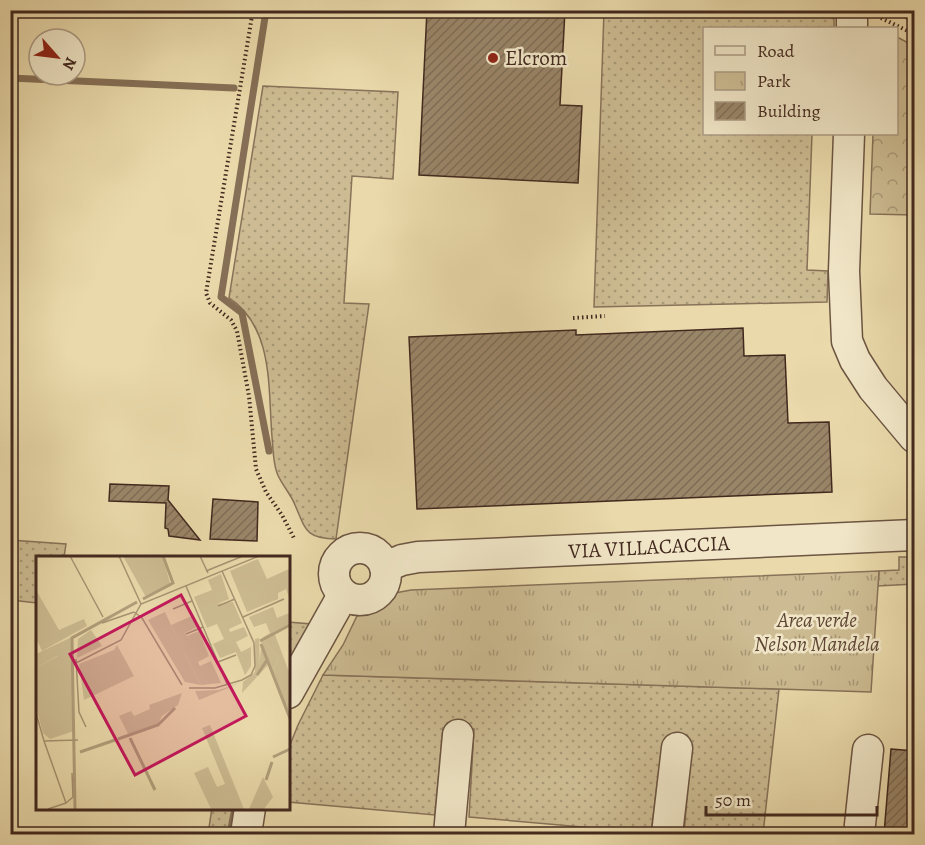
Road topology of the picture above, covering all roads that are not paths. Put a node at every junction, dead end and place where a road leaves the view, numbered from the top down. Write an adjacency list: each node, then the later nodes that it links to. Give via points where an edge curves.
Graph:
1 (849, 135): 2 (street, via 844,272 847,342 873,388)
2 (915, 436)
3 (915, 536): 4 (street, VIA VILLACACCIA, via 418,557)
4 (385, 567): 5 (street, via 385,584 374,597 358,601); 5 (street, via 375,552 367,549 343,554 333,575)
5 (343, 595): 6 (street)
6 (290, 689)
7 (458, 735): 10 (street)
8 (677, 748): 11 (street)
9 (868, 750): 12 (street)
10 (449, 834)
11 (667, 834)
12 (859, 834)

